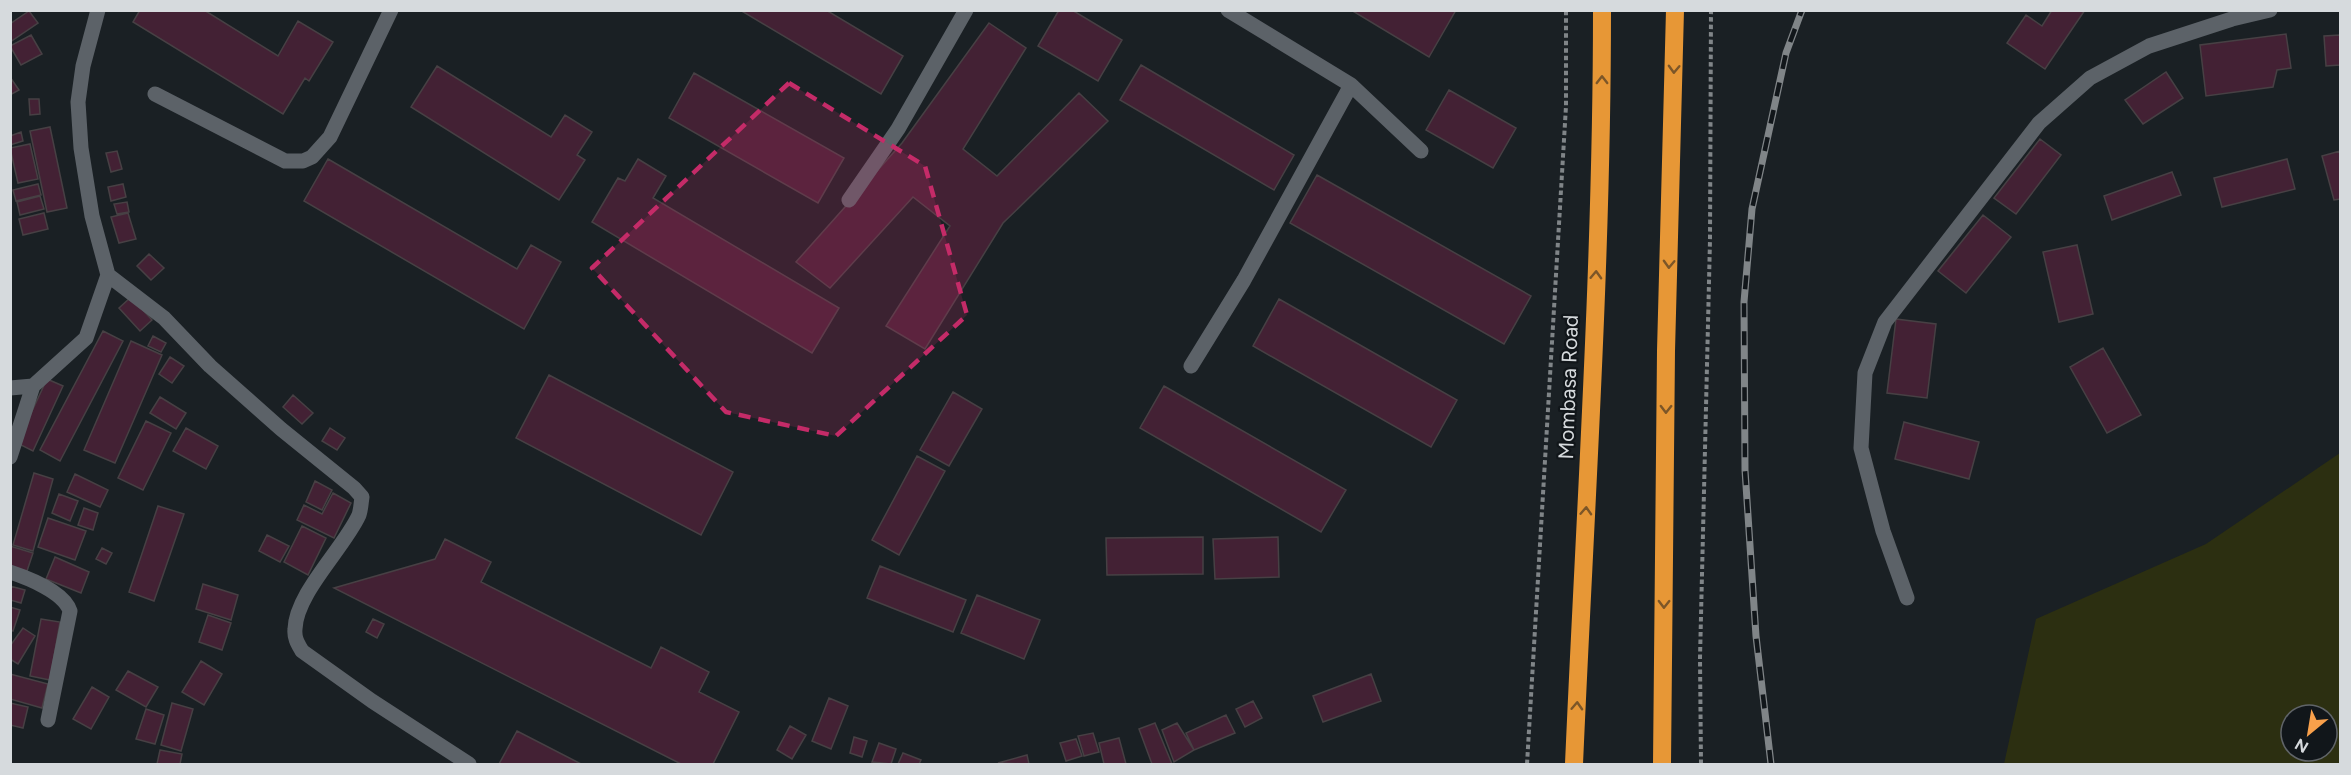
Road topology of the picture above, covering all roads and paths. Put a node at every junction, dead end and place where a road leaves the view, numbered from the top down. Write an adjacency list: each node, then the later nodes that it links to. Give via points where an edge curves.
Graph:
1 (98, 10): 14 (street, via 78,102 92,216)
2 (392, 10): 11 (street, via 330,137 303,161 285,161)
3 (966, 10): 13 (street, via 898,129)
4 (1228, 10): 10 (street)
5 (1566, 10): 23 (path, via 1566,106)
6 (1602, 10): 24 (highway, Mombasa Road, one-way to 6, via 1598,226)
7 (1675, 10): 25 (highway, one-way to 25, via 1666,351)
8 (1711, 10): 26 (path)
9 (2270, 10): 20 (street, via 2149,46 2090,78 2039,123 1885,322 1865,373 1861,448 1883,531)
10 (1351, 85): 12 (street); 15 (street, via 1244,280)
11 (155, 94)
12 (1421, 151)
13 (849, 200)
14 (108, 275): 16 (street, via 86,338); 22 (street, via 164,318 210,366 362,497 359,515 303,605 294,628 296,641 302,651)
15 (1191, 366)
16 (33, 386): 17 (street); 18 (street)
17 (10, 388)
18 (10, 457)
19 (10, 572): 21 (street, via 38,582 68,607 69,621)
20 (1907, 598)
21 (48, 720)
22 (469, 765)
23 (1527, 765)
24 (1574, 765)
25 (1662, 765)
26 (1701, 765)

